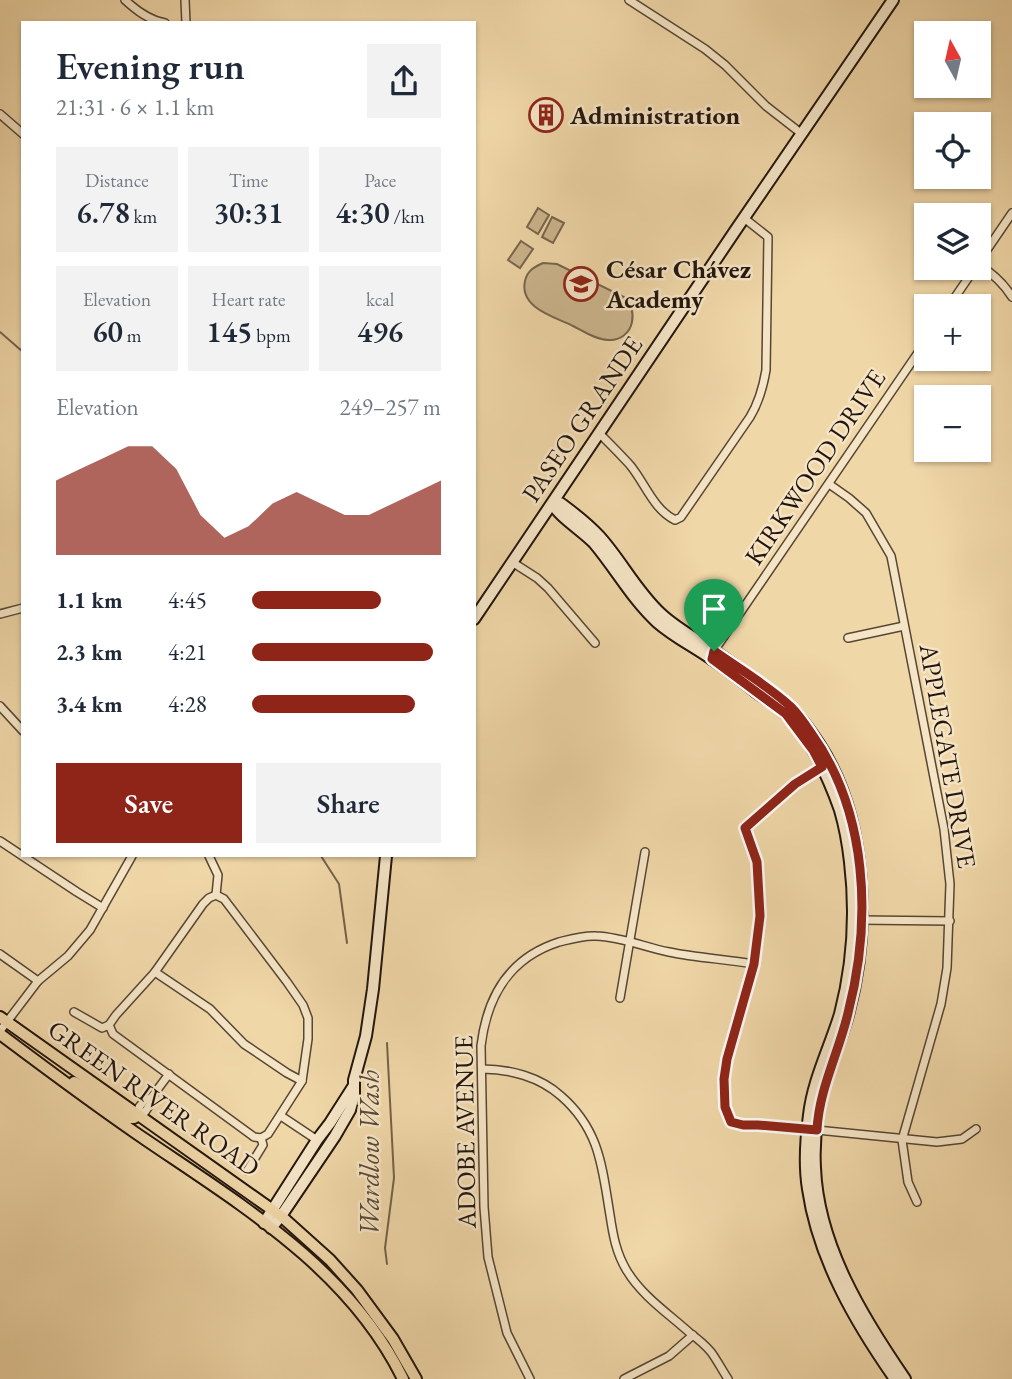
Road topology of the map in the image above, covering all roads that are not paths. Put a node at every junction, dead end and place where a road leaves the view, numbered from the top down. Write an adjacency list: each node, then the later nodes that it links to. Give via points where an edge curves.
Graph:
1 (125, 0): 5 (street)
2 (186, 0): 6 (street)
3 (629, 0): 9 (street, via 725,65 774,114)
4 (893, 0): 9 (main road, PASEO GRANDE)
5 (158, 21)
6 (186, 21)
7 (0, 114): 8 (street)
8 (21, 132)
9 (802, 134): 11 (main road, PASEO GRANDE)
10 (1012, 213): 12 (street)
11 (744, 218): 16 (main road, PASEO GRANDE); 16 (street, via 768,237 764,386 750,418 681,517 668,516 631,466)
12 (991, 244)
13 (991, 272): 14 (street)
14 (1012, 297)
15 (914, 359): 17 (street, KIRKWOOD DRIVE)
16 (599, 433): 18 (main road, PASEO GRANDE)
17 (829, 484): 23 (street, APPLEGATE DRIVE, via 866,513 891,556); 26 (street, KIRKWOOD DRIVE)
18 (553, 504): 19 (main road, PASEO GRANDE); 26 (main road, via 594,543 650,615)
19 (512, 562): 22 (main road, PASEO GRANDE); 25 (street, via 548,588)
20 (21, 609): 21 (street)
21 (0, 614)
22 (476, 616)
23 (904, 626): 24 (street); 40 (street, APPLEGATE DRIVE, via 944,830)
24 (848, 638)
25 (595, 643)
26 (713, 655): 29 (main road, via 786,714)
27 (0, 706): 28 (street)
28 (21, 729)
29 (826, 765): 39 (main road, via 838,780 855,837); 43 (street, via 795,784 745,828 757,862 760,916)
30 (0, 841): 32 (street)
31 (645, 852): 41 (street)
32 (21, 855)
33 (25, 857): 38 (street)
34 (131, 857): 38 (street)
35 (209, 857): 37 (street, via 218,875)
36 (386, 857): 54 (main road, via 373,989)
37 (216, 895): 44 (street, via 203,904); 53 (street, via 224,898 303,1005 309,1027)
38 (103, 908): 45 (street, via 79,944)
39 (858, 920): 40 (street); 59 (main road, via 860,948 848,1014)
40 (950, 921): 62 (street, APPLEGATE DRIVE, via 941,1004)
41 (629, 940): 43 (street, ADOBE AVENUE, via 668,952); 46 (street); 50 (street, ADOBE AVENUE, via 571,939 548,946 517,965 488,1011)
42 (0, 954): 45 (street)
43 (754, 964): 59 (street, via 727,1059 725,1107 731,1122)
44 (155, 972): 48 (street); 53 (street, via 209,1009 244,1044)
45 (38, 981): 49 (street)
46 (620, 998)
47 (74, 1012): 48 (street, via 102,1028)
48 (109, 1025): 51 (street, via 113,1034)
49 (2, 1026): 52 (main road, GREEN RIVER ROAD); 56 (main road, GREEN RIVER ROAD)
50 (482, 1069): 67 (street, via 538,1080 579,1113 600,1154 614,1239 625,1267 647,1296); 70 (street, ADOBE AVENUE, via 488,1257 507,1333)
51 (169, 1074): 55 (street); 60 (street)
52 (55, 1075): 56 (main road, via 88,1089 128,1118); 66 (main road, GREEN RIVER ROAD)
53 (302, 1081): 57 (street)
54 (353, 1087): 61 (main road); 65 (main road, via 343,1123)
55 (151, 1098)
56 (138, 1115): 65 (main road, GREEN RIVER ROAD)
57 (281, 1116): 60 (street); 61 (street)
58 (976, 1129): 62 (street, via 962,1139)
59 (813, 1130): 62 (street); 73 (main road, via 806,1166 820,1238 860,1328); 74 (main road, via 816,1186 828,1235 868,1323)
60 (261, 1138): 63 (street, via 263,1145)
61 (317, 1140): 65 (main road)
62 (902, 1140): 64 (street, via 908,1182)
63 (247, 1171)
64 (917, 1202)
65 (277, 1213): 66 (main road); 69 (main road, GREEN RIVER ROAD, via 356,1290)
66 (268, 1225): 68 (main road, GREEN RIVER ROAD, via 340,1288)
67 (693, 1335): 71 (street, via 669,1356); 72 (street)
68 (403, 1379)
69 (416, 1379)
70 (530, 1379)
71 (624, 1379)
72 (728, 1379)
73 (895, 1379)
74 (905, 1379)

